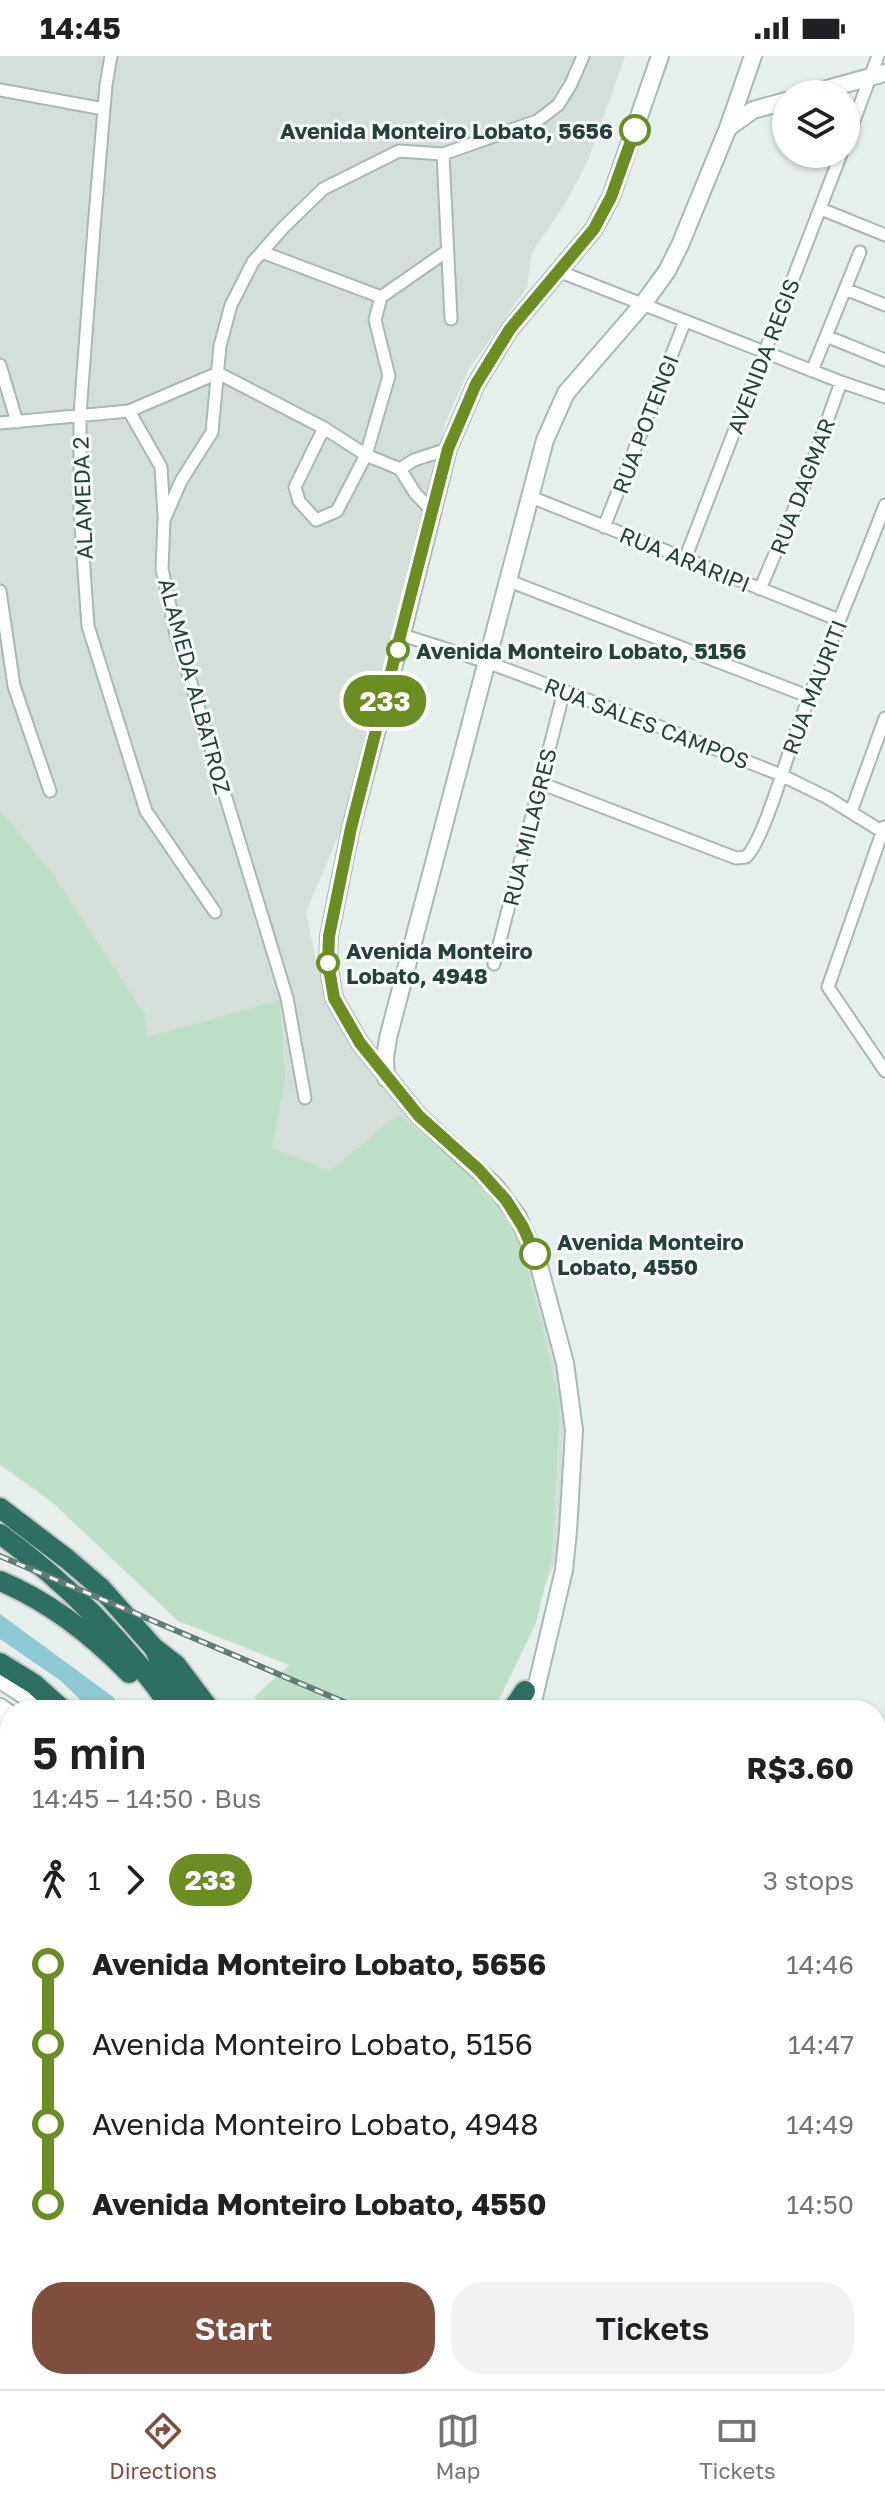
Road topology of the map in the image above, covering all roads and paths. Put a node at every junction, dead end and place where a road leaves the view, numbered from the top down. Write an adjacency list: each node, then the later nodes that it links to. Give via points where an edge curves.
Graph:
1 (111, 56): 10 (street, ALAMEDA 2)
2 (583, 56): 14 (street, ALAMEDA ALBATROZ, via 558,105 537,121)
3 (660, 56): 21 (main road, via 611,197 594,229)
4 (753, 56): 8 (main road)
5 (878, 56): 6 (street)
6 (878, 75): 12 (street)
7 (0, 90): 10 (street)
8 (737, 103): 11 (main road); 13 (main road)
9 (772, 105): 11 (main road)
10 (104, 109): 37 (street, ALAMEDA 2)
11 (753, 110): 13 (main road)
12 (860, 113)
13 (728, 128): 24 (main road, via 680,245)
14 (443, 154): 18 (street); 19 (street, ALAMEDA ALBATROZ, via 399,151 323,189)
15 (836, 168): 16 (street, AVENIDA REGIS)
16 (821, 209): 17 (street); 29 (street, AVENIDA REGIS)
17 (885, 235)
18 (447, 251): 23 (street); 26 (street)
19 (262, 252): 23 (street); 33 (street, ALAMEDA ALBATROZ, via 231,305)
20 (860, 252): 22 (street)
21 (558, 271): 24 (street); 41 (main road, via 489,362)
22 (845, 289): 25 (street); 28 (street)
23 (381, 297): 42 (street, via 375,320 389,376)
24 (643, 304): 27 (street); 44 (main road, via 566,393 545,440)
25 (885, 305)
26 (451, 319)
27 (685, 321): 29 (street); 48 (street, RUA POTENGI)
28 (826, 336): 30 (street); 32 (street)
29 (764, 352): 32 (street); 49 (street, AVENIDA REGIS)
30 (885, 360)
31 (0, 365): 38 (street)
32 (812, 371): 34 (street)
33 (218, 373): 36 (street); 40 (street); 47 (street, ALAMEDA ALBATROZ, via 212,432)
34 (841, 382): 35 (street); 51 (street, RUA DAGMAR)
35 (885, 397)
36 (129, 411): 37 (street); 47 (street, via 161,467)
37 (80, 414): 38 (street); 64 (street, ALAMEDA 2, via 88,626 146,811)
38 (17, 422): 39 (street)
39 (0, 423)
40 (324, 428): 42 (street); 42 (street, via 295,487 299,501 316,520 337,511)
41 (448, 449): 43 (street); 46 (main road)
42 (366, 455): 43 (street)
43 (400, 469): 46 (street)
44 (531, 497): 48 (street, RUA ARARIPI); 50 (main road)
45 (885, 505): 53 (street, RUA MAURITI)
46 (431, 510): 54 (main road)
47 (164, 520): 70 (street, ALAMEDA ALBATROZ, via 162,569 176,634 287,998)
48 (604, 527): 49 (street, RUA ARARIPI)
49 (685, 559): 51 (street, RUA ARARIPI)
50 (509, 581): 55 (main road); 57 (street)
51 (760, 589): 53 (street, RUA ARARIPI)
52 (0, 591): 61 (street, via 14,686)
53 (839, 620): 57 (street, RUA MAURITI)
54 (402, 635): 55 (street, RUA SALES CAMPOS); 67 (main road, via 351,828 329,936 334,998)
55 (487, 662): 56 (street, RUA SALES CAMPOS); 66 (main road)
56 (564, 691): 59 (street, RUA SALES CAMPOS); 60 (street, RUA MILAGRES)
57 (810, 697): 59 (street, RUA MAURITI)
58 (885, 718): 62 (street)
59 (781, 775): 60 (street, RUA MAURITI, via 750,854 736,858); 62 (street, RUA SALES CAMPOS)
60 (540, 783): 65 (street, RUA MILAGRES)
61 (50, 791)
62 (851, 812): 63 (street, RUA SALES CAMPOS)
63 (884, 829): 68 (street, via 828,987)
64 (215, 912)
65 (494, 964)
66 (388, 1038): 67 (main road); 69 (main road)
67 (360, 1043): 69 (main road)
68 (885, 1071)
69 (386, 1078): 83 (main road, via 513,1208 538,1262 565,1363 575,1452 564,1570 542,1657)
70 (305, 1098)
71 (0, 1508): 74 (highway, via 101,1588)
72 (0, 1534): 80 (highway, via 42,1566 113,1637)
73 (0, 1581): 79 (highway, via 88,1636)
74 (154, 1648): 81 (highway); 82 (highway, via 176,1665)
75 (0, 1663): 78 (highway)
76 (0, 1680): 77 (main road)
77 (31, 1700)
78 (52, 1700)
79 (154, 1700)
80 (166, 1700)
81 (185, 1700)
82 (202, 1700)
83 (523, 1700)

